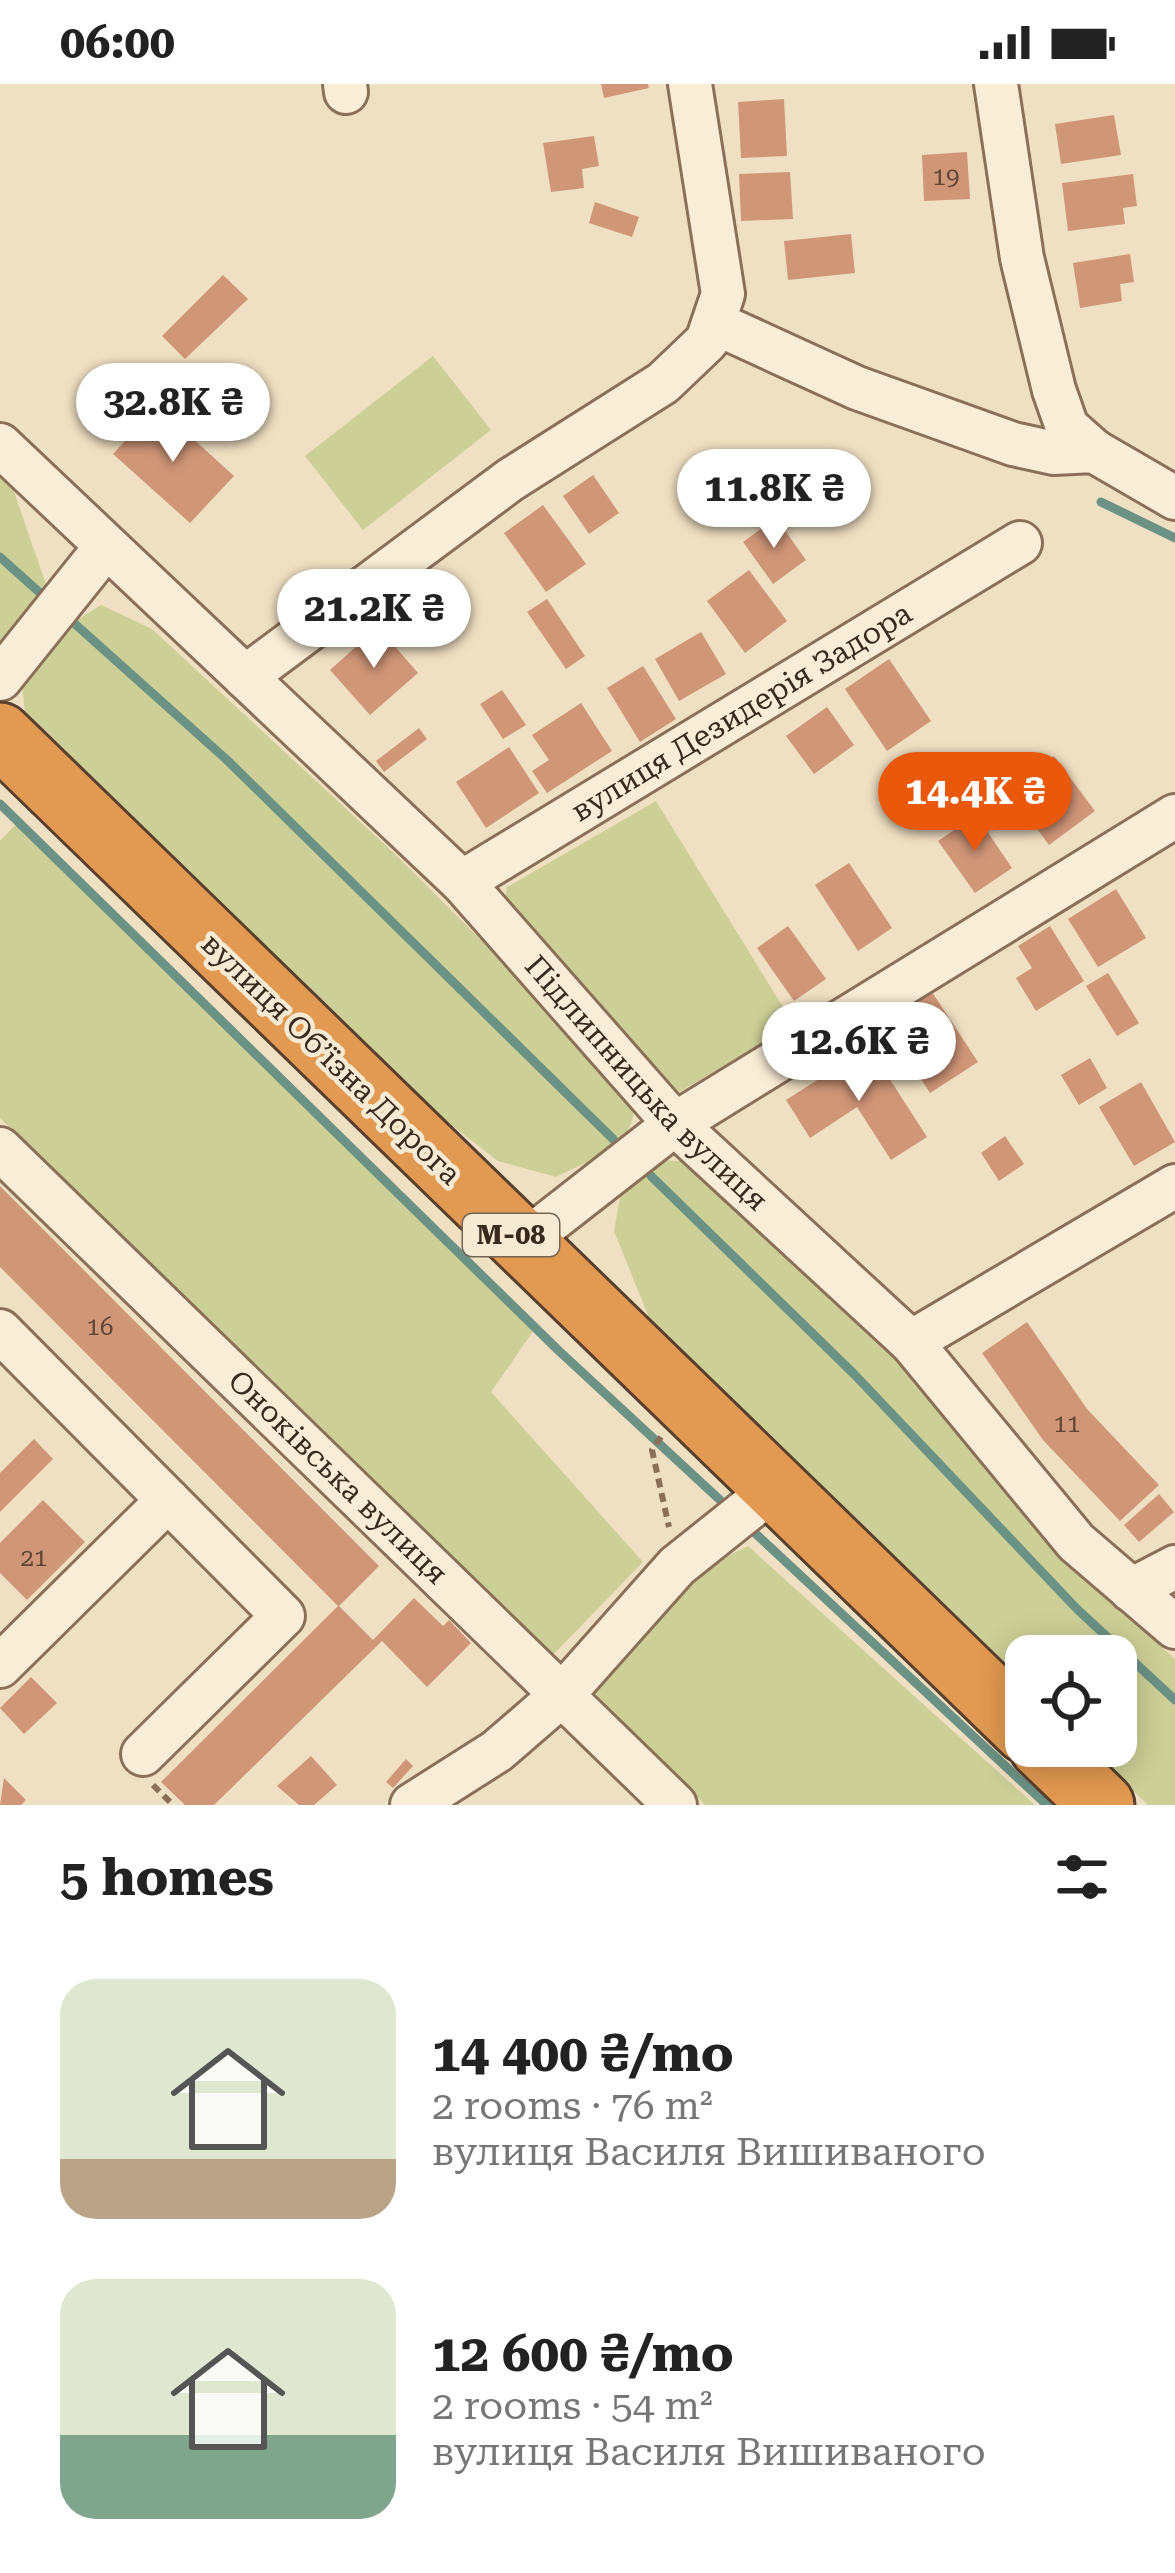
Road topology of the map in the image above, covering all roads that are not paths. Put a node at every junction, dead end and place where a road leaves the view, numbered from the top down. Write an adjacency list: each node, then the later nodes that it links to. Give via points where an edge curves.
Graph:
1 (690, 84): 3 (street, via 723,294)
2 (996, 84): 5 (street, via 1022,258 1054,391 1067,427)
3 (717, 324): 5 (street, via 857,388 993,437 1054,453); 9 (street, via 663,383 510,480)
4 (0, 446): 8 (street, Підлипницька вулиця)
5 (1094, 451): 6 (street)
6 (1175, 498)
7 (1020, 543): 13 (street, вулиця Дезидерія Задора)
8 (105, 548): 9 (street, Підлипницька вулиця); 10 (street)
9 (244, 677): 13 (street, Підлипницька вулиця)
10 (0, 679)
11 (0, 735): 17 (highway, вулиця Обʼїзна Дорога / М-08)
12 (1175, 816): 14 (street)
13 (462, 882): 14 (street, Підлипницька вулиця)
14 (675, 1124): 17 (street); 19 (street, Підлипницька вулиця)
15 (0, 1149): 26 (street, Оноківська вулиця)
16 (1175, 1186): 19 (street)
17 (520, 1245): 20 (highway, вулиця Обʼїзна Дорога / М-08)
18 (0, 1331): 21 (street)
19 (910, 1342): 23 (street, Підлипницька вулиця, via 1076,1542)
20 (776, 1486): 26 (street, via 677,1566); 27 (highway, вулиця Обʼїзна Дорога / М-08)
21 (167, 1500): 25 (street); 28 (street, via 283,1616)
22 (1175, 1567): 23 (street)
23 (1131, 1590): 24 (street, Підлипницька вулиця)
24 (1175, 1627)
25 (0, 1666)
26 (564, 1693): 30 (street, via 497,1750); 31 (street, Оноківська вулиця)
27 (1005, 1710)
28 (143, 1754)
29 (1063, 1767): 32 (highway)
30 (412, 1805)
31 (675, 1805)
32 (1102, 1805)

